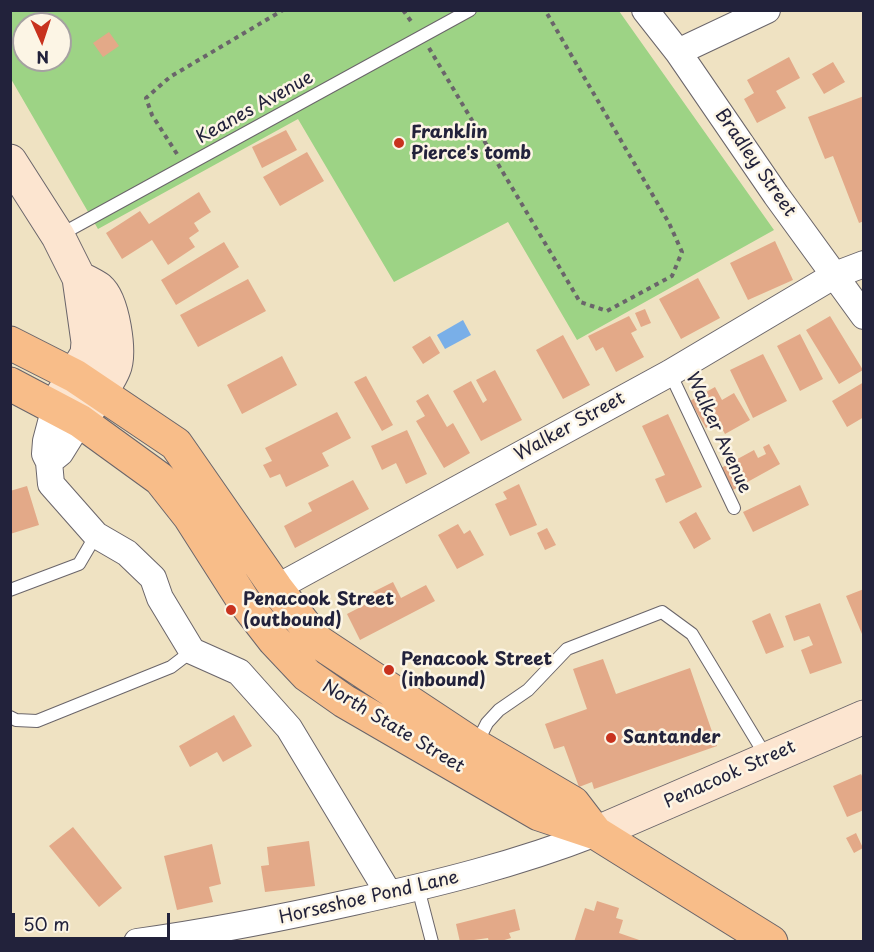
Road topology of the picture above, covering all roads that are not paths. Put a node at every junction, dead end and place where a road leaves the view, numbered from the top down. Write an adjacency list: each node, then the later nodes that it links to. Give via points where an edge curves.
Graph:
1 (470, 10): 6 (lane, Keanes Avenue)
2 (645, 10): 4 (street, Bradley Street)
3 (767, 10): 4 (street)
4 (678, 52): 8 (street, Bradley Street)
5 (10, 161): 6 (street)
6 (58, 236): 13 (street, via 79,278 100,290 111,309 115,367)
7 (864, 264): 8 (street, Walker Street)
8 (835, 275): 9 (street, Bradley Street); 11 (street, Walker Street)
9 (864, 316)
10 (10, 343): 13 (main road, North State Street)
11 (670, 373): 15 (lane, Walker Avenue); 17 (street, Walker Street)
12 (10, 384): 14 (main road, North State Street)
13 (88, 384): 14 (street); 17 (main road, North State Street, via 176,444)
14 (67, 414): 16 (street, via 60,453 49,462 51,484); 24 (main road, North State Street, via 160,479 190,517 243,600 308,675 344,701 539,814)
15 (734, 508)
16 (96, 535): 18 (lane, via 79,564); 19 (street, via 127,553 153,578)
17 (276, 588): 22 (main road, North State Street, via 317,641)
18 (10, 590)
19 (192, 651): 20 (lane, via 171,667 37,721); 26 (street, via 239,672 289,728)
20 (10, 717)
21 (864, 717): 23 (street, Penacook Street)
22 (476, 746): 23 (lane, via 487,723 499,710 528,690 567,649 662,612 692,634); 24 (main road, North State Street, via 573,803)
23 (768, 758): 24 (street, Penacook Street)
24 (596, 833): 25 (street, Horseshoe Pond Lane, via 546,852); 29 (main road, North State Street)
25 (418, 888): 26 (street, Horseshoe Pond Lane); 28 (lane)
26 (389, 894): 27 (street, Horseshoe Pond Lane, via 247,925)
27 (137, 942)
28 (432, 942)
29 (771, 942)

